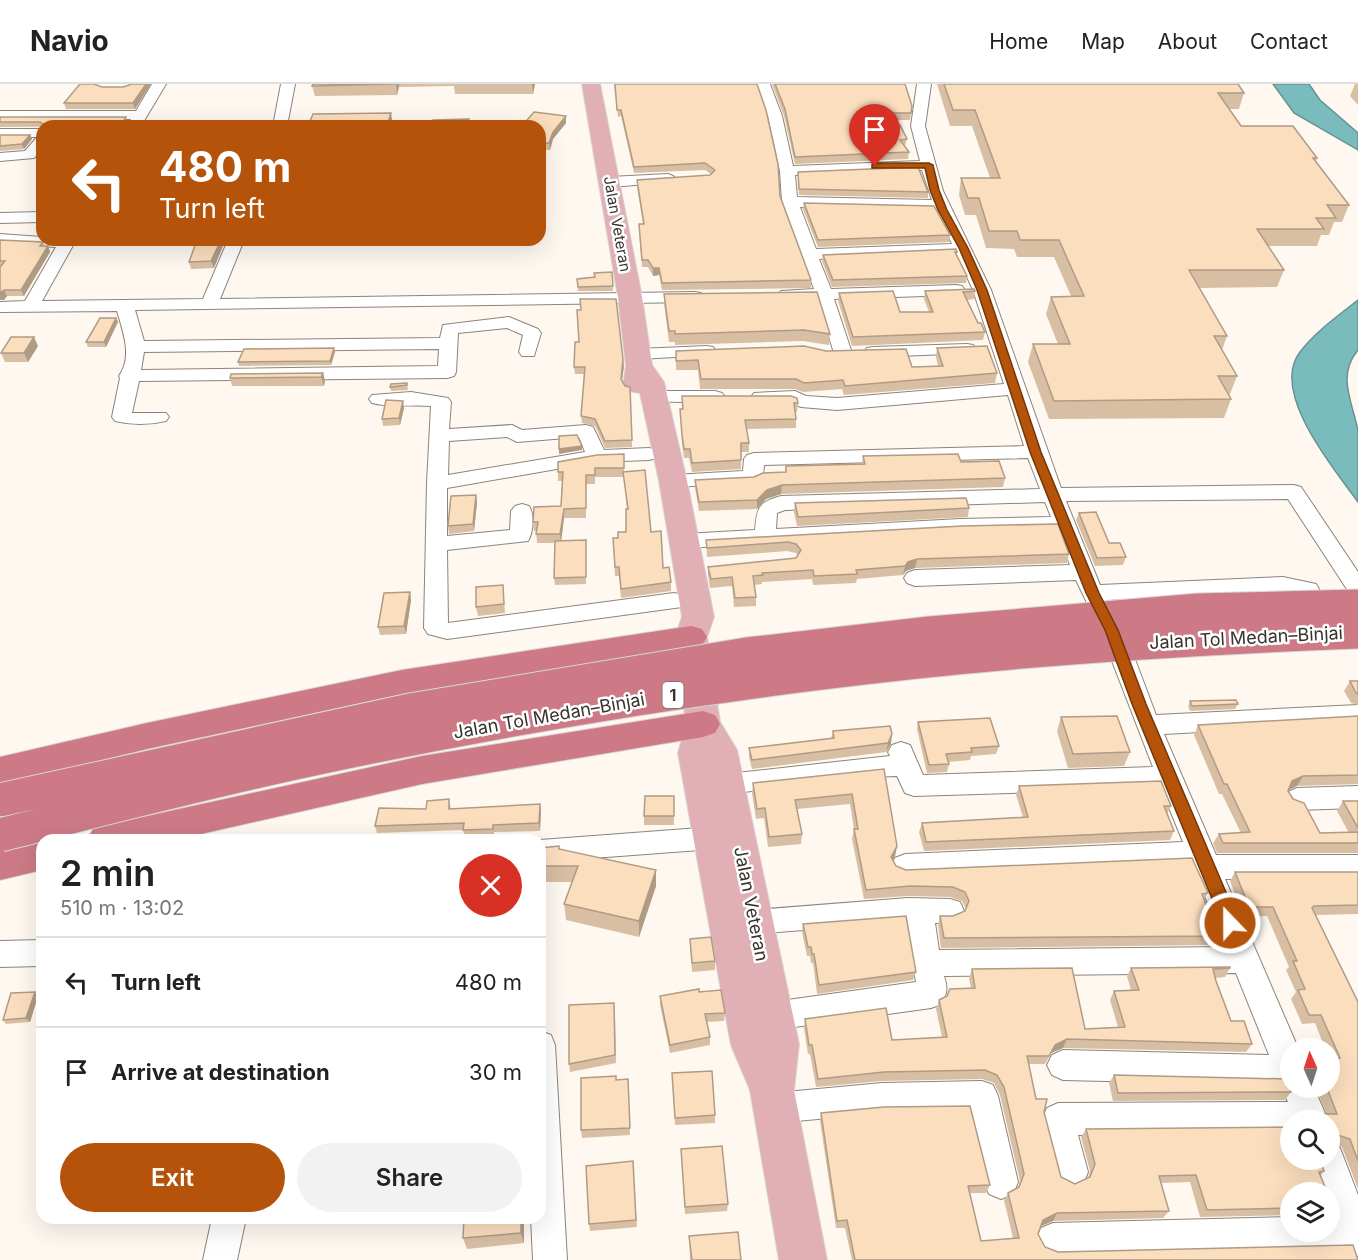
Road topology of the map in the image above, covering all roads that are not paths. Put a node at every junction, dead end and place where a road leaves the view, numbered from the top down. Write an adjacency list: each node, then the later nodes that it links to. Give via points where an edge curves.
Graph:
1 (132, 84): 7 (street)
2 (159, 84): 10 (street)
3 (288, 84): 11 (street)
4 (591, 84): 19 (main road, Jalan Veteran)
5 (763, 84): 17 (street, via 775,116)
6 (924, 84): 16 (street, via 926,89 913,126)
7 (101, 87)
8 (0, 115): 9 (street)
9 (115, 120)
10 (139, 120)
11 (281, 120)
12 (0, 133): 13 (street)
13 (36, 133)
14 (36, 147): 15 (street, via 29,155)
15 (0, 157)
16 (929, 165): 17 (street); 21 (street)
17 (787, 171): 20 (street)
18 (682, 178): 19 (street)
19 (610, 182): 33 (main road, Jalan Veteran)
20 (790, 202): 21 (street); 29 (street)
21 (941, 205): 28 (street)
22 (36, 217): 23 (street)
23 (0, 218)
24 (0, 239): 25 (street)
25 (36, 241)
26 (65, 246): 38 (street)
27 (234, 246): 36 (street)
28 (964, 248): 29 (street); 30 (street)
29 (810, 254): 31 (street)
30 (982, 290): 31 (street); 42 (street)
31 (824, 293): 32 (street); 42 (street, via 834,353)
32 (767, 295)
33 (630, 297): 34 (street); 35 (street); 45 (main road, Jalan Veteran)
34 (709, 297)
35 (446, 301): 36 (street); 40 (street)
36 (210, 303): 37 (street)
37 (125, 306): 38 (street); 41 (street)
38 (30, 307): 39 (street)
39 (2, 310)
40 (448, 336): 41 (street); 44 (street, via 509,322 532,333); 46 (street)
41 (136, 347): 47 (street)
42 (1000, 347): 48 (street)
43 (720, 351): 45 (street)
44 (528, 352)
45 (638, 360): 49 (main road, Jalan Veteran, via 651,382); 56 (main road, Jalan Veteran, via 635,384)
46 (447, 372): 47 (street); 51 (street)
47 (128, 376): 52 (street, via 122,417)
48 (1014, 389): 49 (street, via 837,404 795,397); 55 (street)
49 (654, 397): 59 (main road, Jalan Veteran)
50 (379, 399): 51 (street)
51 (441, 402): 53 (street)
52 (159, 417)
53 (439, 436): 54 (street, via 512,431); 60 (street)
54 (517, 436): 57 (street, via 586,431); 58 (street, via 523,451)
55 (1036, 452): 59 (street, via 754,459 753,477); 61 (street)
56 (649, 454): 57 (street); 71 (main road, Jalan Veteran)
57 (597, 456): 58 (street)
58 (548, 463): 60 (street)
59 (673, 481): 66 (main road, Jalan Veteran)
60 (437, 483): 65 (street)
61 (1053, 495): 63 (street); 64 (street, via 781,503 767,510); 70 (street, via 1294,492)
62 (522, 511): 65 (street, via 520,536)
63 (1066, 524): 64 (street); 68 (street)
64 (765, 536): 66 (street)
65 (437, 544): 71 (street, via 436,628 441,630)
66 (695, 559): 74 (main road, Jalan Veteran, via 698,617)
67 (915, 578): 68 (street)
68 (1089, 583): 69 (street, via 1283,585); 77 (street)
69 (1308, 589)
70 (1358, 589)
71 (674, 601): 74 (main road, Jalan Veteran, via 678,620)
72 (1358, 606): 83 (highway, Jalan Tol Medan–Binjai / 1, bridge, via 1198,610 930,633 747,654 410,710)
73 (1358, 632): 85 (highway, Jalan Tol Medan–Binjai / 1, bridge, via 1217,637 935,660 752,683 408,740)
74 (691, 638): 76 (main road, Jalan Veteran, bridge); 78 (highway, via 402,682)
75 (1358, 714): 77 (street)
76 (703, 724): 80 (main road, Jalan Veteran, via 720,750); 84 (highway, via 422,770); 86 (main road, Jalan Veteran, via 696,753)
77 (1149, 725): 79 (street)
78 (0, 771)
79 (1170, 777): 80 (street, via 914,786 903,759); 89 (street)
80 (727, 784): 95 (main road, Jalan Veteran)
81 (1358, 797): 82 (street)
82 (1297, 799)
83 (0, 800)
84 (133, 834)
85 (0, 835)
86 (713, 838): 87 (street); 104 (main road, Jalan Veteran, via 752,1045)
87 (546, 851)
88 (36, 855): 90 (highway)
89 (1205, 860): 91 (street); 92 (street); 98 (street)
90 (0, 864)
91 (905, 866)
92 (1358, 867)
93 (919, 911): 94 (street); 95 (street); 99 (street)
94 (950, 911)
95 (754, 922): 100 (main road, Jalan Veteran)
96 (36, 953): 97 (street)
97 (0, 954)
98 (1246, 960): 99 (street); 101 (street)
99 (926, 963): 100 (street, via 931,994)
100 (773, 1016): 104 (main road, Jalan Veteran, via 778,1044)
101 (1280, 1044)
102 (1063, 1065): 103 (street)
103 (1280, 1069)
104 (773, 1099): 109 (street, via 982,1096); 116 (main road, Jalan Veteran)
105 (1280, 1119): 107 (street, via 1058,1119)
106 (1334, 1170): 110 (street)
107 (1071, 1172)
108 (546, 1174): 115 (street)
109 (1001, 1182)
110 (1351, 1199): 112 (street)
111 (228, 1224): 114 (street)
112 (1357, 1236): 113 (street)
113 (1053, 1240)
114 (220, 1260)
115 (550, 1260)
116 (803, 1260)

